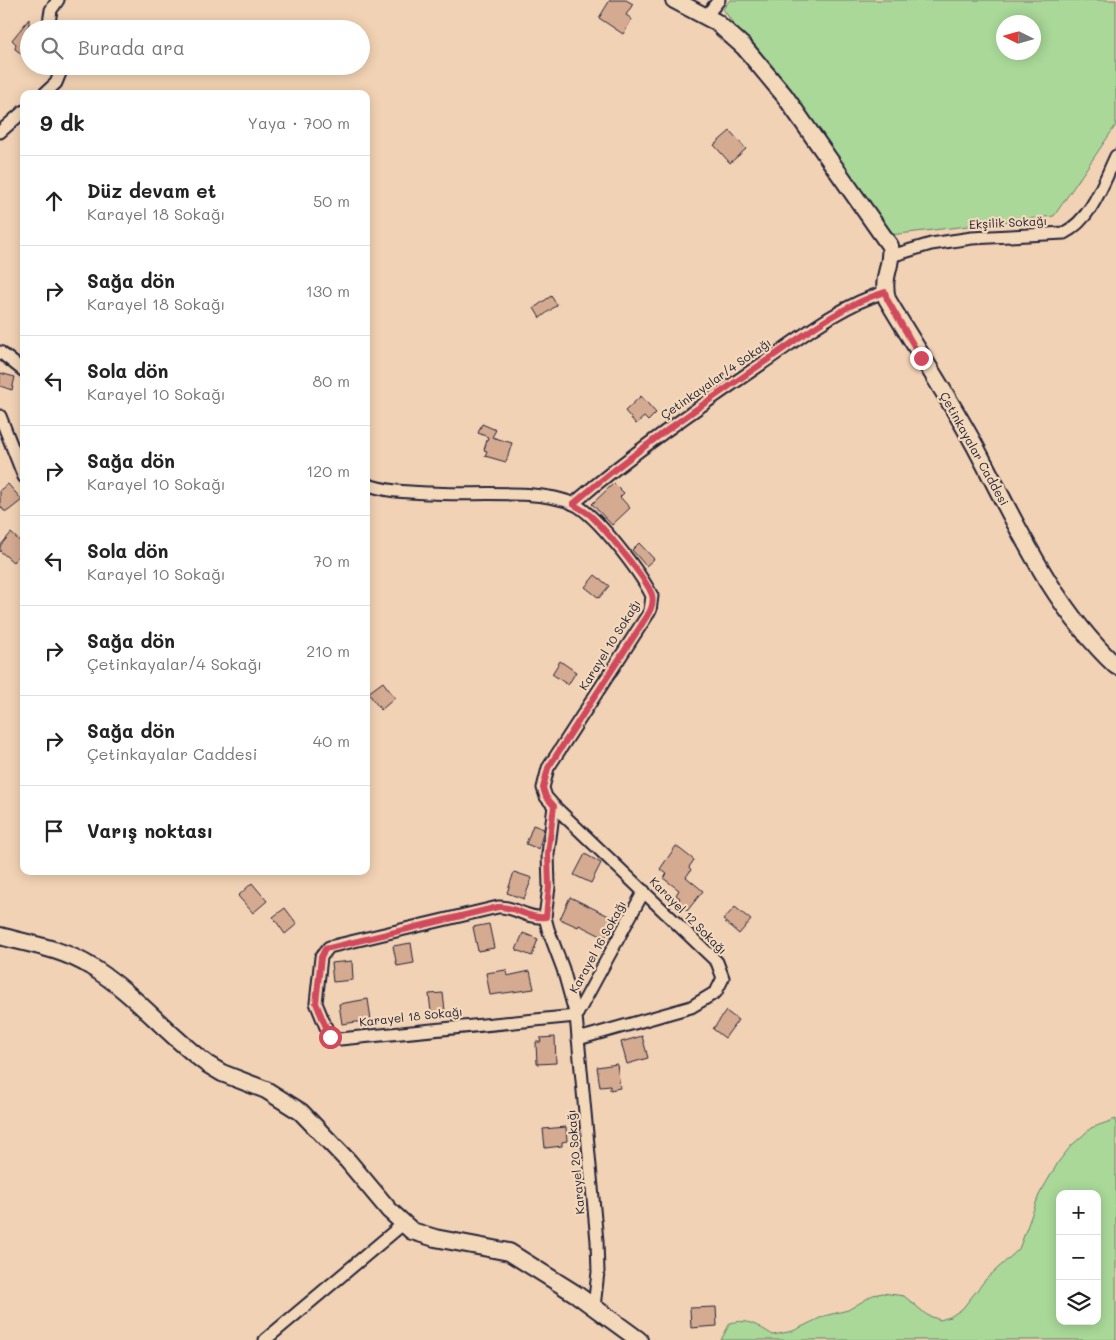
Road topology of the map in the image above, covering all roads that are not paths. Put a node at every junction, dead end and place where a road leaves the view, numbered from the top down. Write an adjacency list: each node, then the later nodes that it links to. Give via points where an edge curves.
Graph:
1 (58, 0): 5 (street)
2 (674, 0): 4 (street)
3 (719, 0): 4 (street)
4 (706, 16): 11 (street, via 728,31 768,74 890,246)
5 (49, 20)
6 (59, 75): 7 (street)
7 (48, 90)
8 (20, 114): 9 (street)
9 (0, 132)
10 (1116, 156): 11 (street, Ekşilik Sokağı, via 1086,216 1064,233 964,239 931,244)
11 (891, 256): 12 (street, via 884,276)
12 (885, 292): 18 (street, Çetinkayalar/4 Sokağı, via 854,304 809,331 635,453); 19 (street, Çetinkayalar Caddesi, via 975,446 1024,544 1090,639)
13 (0, 352): 14 (street)
14 (20, 368)
15 (0, 416): 16 (street)
16 (20, 467)
17 (370, 485): 18 (street, Karayel 10 Sokağı, via 408,492 533,496)
18 (573, 504): 20 (street, Karayel 10 Sokağı, via 590,516 618,547 648,587 652,604 548,768 543,788)
19 (1116, 666)
20 (554, 806): 21 (street, Karayel 12 Sokağı); 22 (street, via 548,854)
21 (644, 891): 24 (street, Karayel 16 Sokağı); 25 (street, Karayel 12 Sokağı, via 716,962 722,971 722,984 711,996 691,1006)
22 (546, 917): 24 (street); 24 (street, Karayel 18 Sokağı, via 532,917 498,907 329,947 321,957 316,1009 330,1037 340,1039)
23 (0, 936): 26 (street, via 57,951 90,965 207,1064 288,1103 315,1125)
24 (576, 1016): 25 (street, Karayel 20 Sokağı)
25 (578, 1039): 27 (street, Karayel 20 Sokağı, via 597,1242)
26 (403, 1224): 27 (street, via 422,1235 509,1252); 28 (street)
27 (594, 1307): 29 (street)
28 (265, 1340)
29 (639, 1340)

